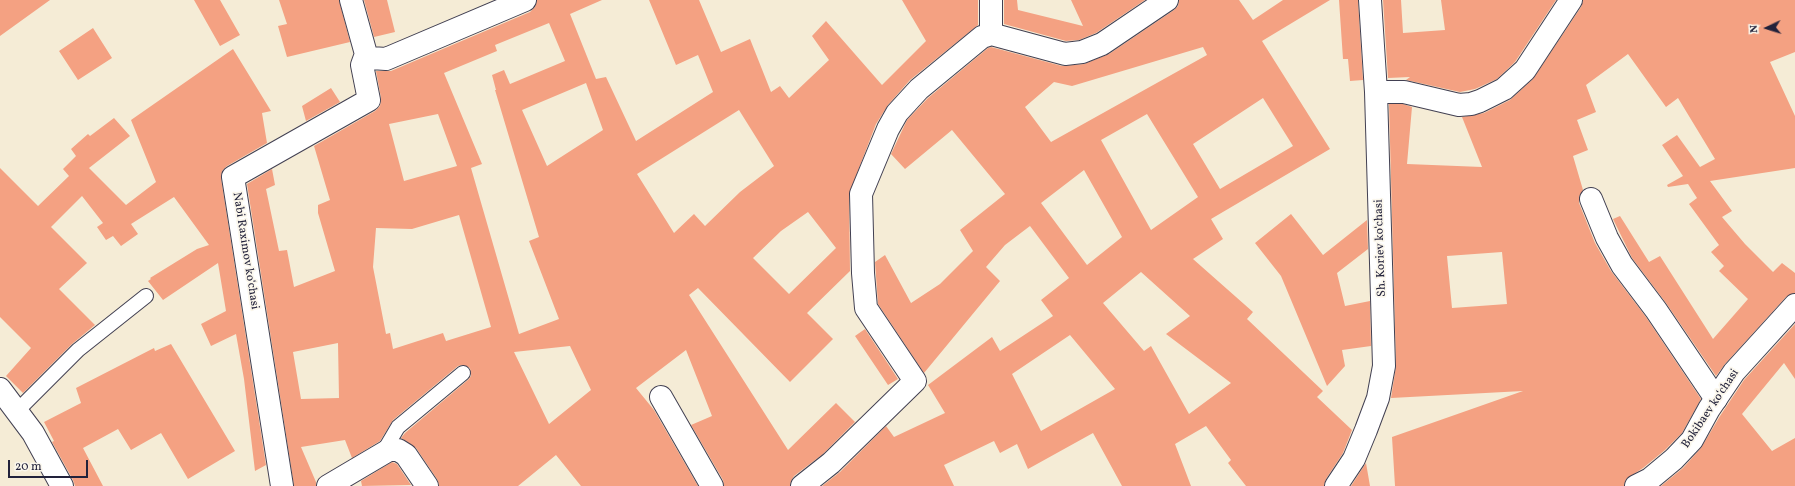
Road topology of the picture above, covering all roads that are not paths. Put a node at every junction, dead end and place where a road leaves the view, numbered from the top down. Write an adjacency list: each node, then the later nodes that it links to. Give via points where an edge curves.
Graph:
1 (351, 0): 8 (street, Nabi Raximov koʻchasi)
2 (525, 0): 8 (street, via 386,59 371,58)
3 (991, 0): 7 (street)
4 (1167, 0): 7 (street, via 1102,44 1082,52 1065,54)
5 (1370, 0): 9 (street, Sh. Koriev koʻchasi)
6 (1571, 0): 9 (street, via 1525,70 1504,89 1480,101 1459,105 1404,92)
7 (991, 34): 24 (street, via 982,37 939,70 897,113 861,194 866,308 915,381 831,463)
8 (366, 54): 20 (street, Nabi Raximov koʻchasi, via 362,66 369,100 233,177)
9 (1376, 92): 25 (street, Sh. Koriev koʻchasi, via 1384,366 1378,398 1366,430 1354,459)
10 (1591, 199): 16 (street, via 1606,238 1622,265)
11 (146, 296): 17 (lane, via 78,350)
12 (1795, 305): 16 (street, Bokibaev koʻchasi, via 1734,372)
13 (463, 373): 18 (lane, via 398,427)
14 (0, 389): 17 (street)
15 (661, 397): 23 (street)
16 (1716, 399): 26 (street, Bokibaev koʻchasi, via 1692,440 1683,450 1650,479)
17 (17, 411): 19 (street, via 33,433)
18 (382, 454): 21 (street); 22 (street, via 389,450 398,450 406,455)
19 (62, 486)
20 (282, 486)
21 (328, 486)
22 (426, 486)
23 (712, 486)
24 (802, 486)
25 (1336, 486)
26 (1636, 486)

